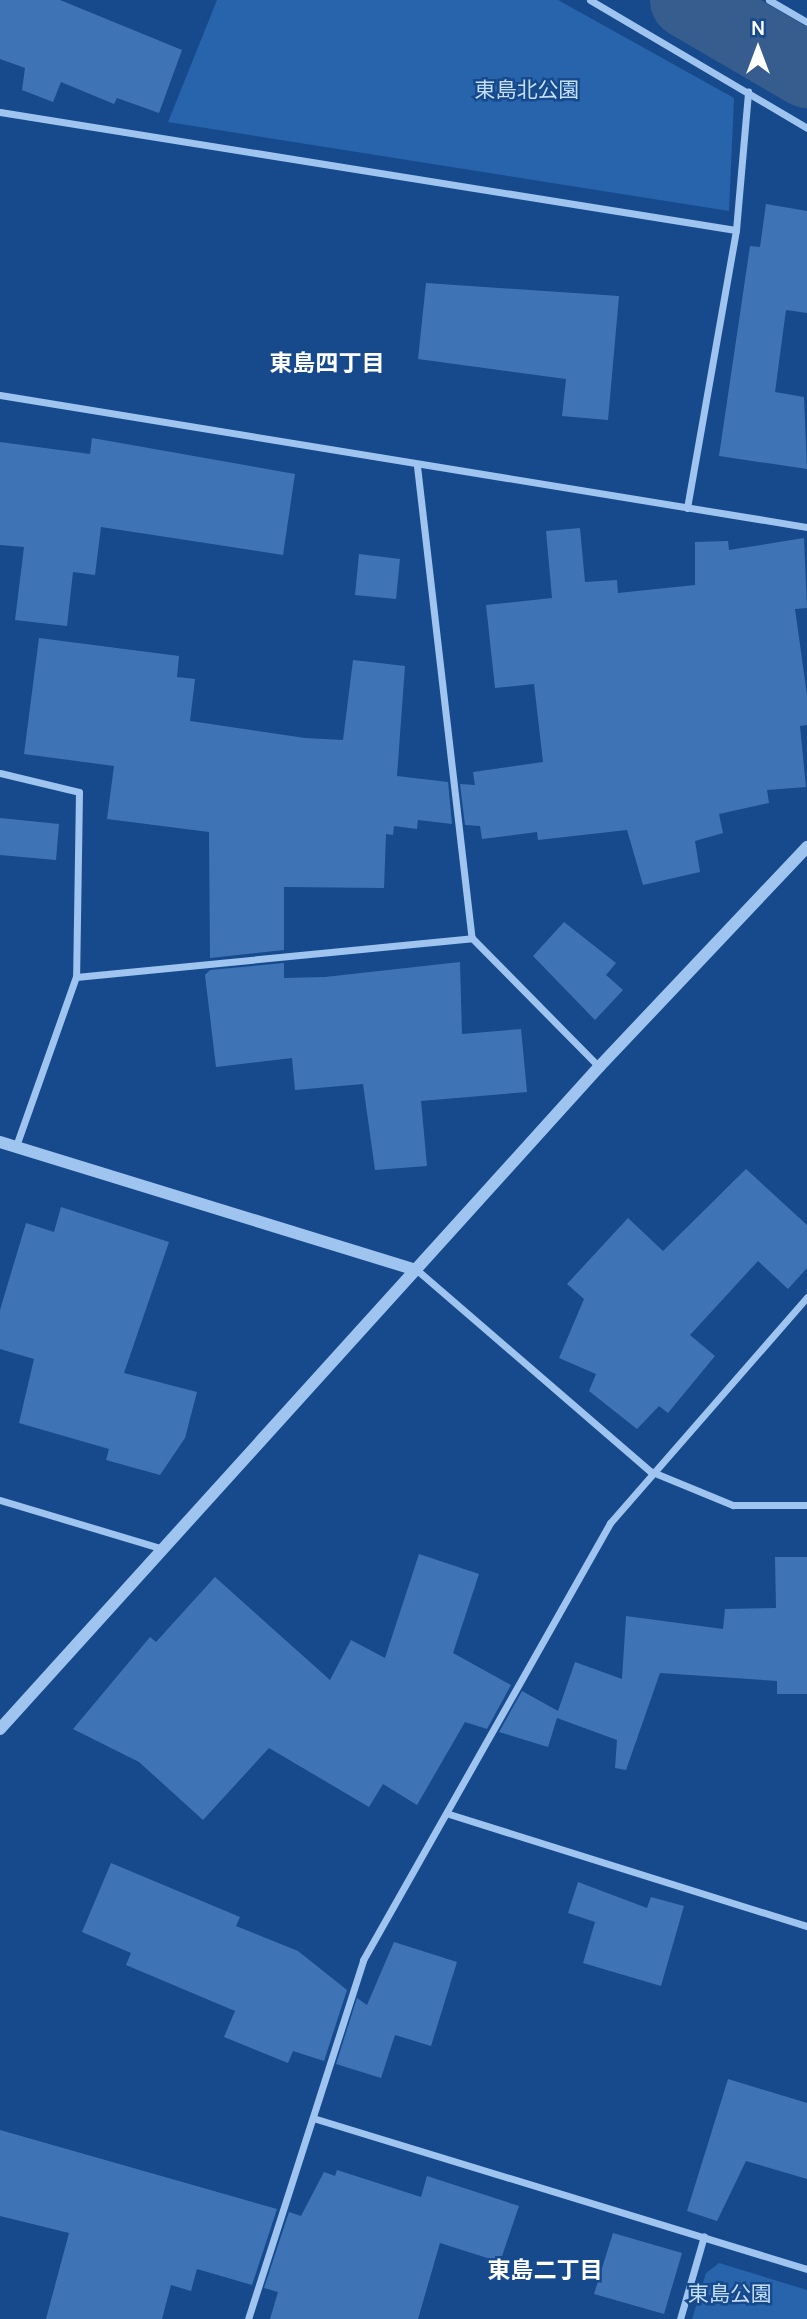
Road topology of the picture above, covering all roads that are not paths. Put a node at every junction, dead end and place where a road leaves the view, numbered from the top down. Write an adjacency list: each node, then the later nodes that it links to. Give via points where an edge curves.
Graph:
1 (590, 0): 4 (street)
2 (769, 0): 3 (street)
3 (807, 22)
4 (748, 92): 6 (street); 7 (street)
5 (0, 112): 7 (street)
6 (807, 128)
7 (736, 230): 10 (street)
8 (0, 395): 9 (street)
9 (417, 466): 10 (street); 14 (street)
10 (687, 508): 11 (street)
11 (807, 527)
12 (0, 773): 15 (street, via 79,792)
13 (807, 847): 16 (street)
14 (472, 938): 15 (street); 16 (street)
15 (76, 977): 18 (street)
16 (598, 1067): 19 (street)
17 (0, 1142): 18 (street)
18 (16, 1146): 19 (street)
19 (416, 1270): 21 (street); 24 (street)
20 (807, 1297): 21 (street)
21 (650, 1471): 23 (street, via 733,1505); 26 (street, via 610,1523)
22 (0, 1500): 24 (street)
23 (807, 1505)
24 (164, 1550): 25 (street)
25 (0, 1729)
26 (449, 1814): 27 (street); 28 (street, via 363,1960)
27 (807, 1926)
28 (313, 2118): 29 (street); 31 (street)
29 (704, 2236): 30 (street); 32 (street)
30 (807, 2269)
31 (248, 2319)
32 (680, 2319)

